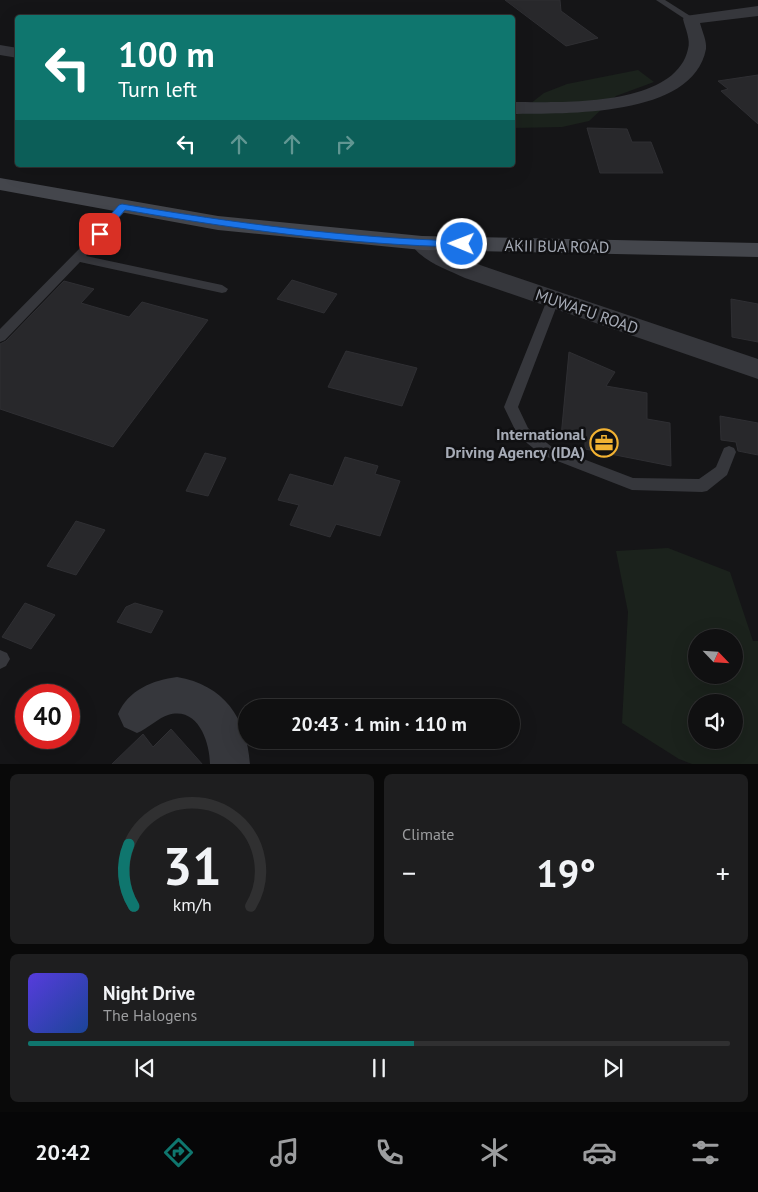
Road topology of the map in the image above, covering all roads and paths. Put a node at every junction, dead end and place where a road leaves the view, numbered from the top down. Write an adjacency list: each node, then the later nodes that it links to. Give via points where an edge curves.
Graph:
1 (660, 0): 4 (lane)
2 (751, 0): 3 (street)
3 (758, 9): 4 (street)
4 (691, 19): 7 (street, via 698,47 693,64 676,81 638,100 576,107)
5 (0, 50): 6 (street)
6 (15, 53)
7 (515, 108)
8 (0, 184): 9 (street, AKII BUA ROAD)
9 (122, 207): 10 (street, AKII BUA ROAD, via 218,223); 12 (lane)
10 (422, 243): 11 (street, AKII BUA ROAD); 14 (street, MUWAFU ROAD, via 441,258)
11 (758, 250)
12 (78, 258): 13 (lane); 15 (lane)
13 (222, 289)
14 (553, 300): 16 (street, MUWAFU ROAD); 17 (lane, via 511,407 523,432 547,451 632,484 702,486 722,471)
15 (0, 337)
16 (758, 369)
17 (729, 452)
18 (137, 714): 19 (street, via 162,697 188,696 217,716 227,734)
19 (230, 764)

